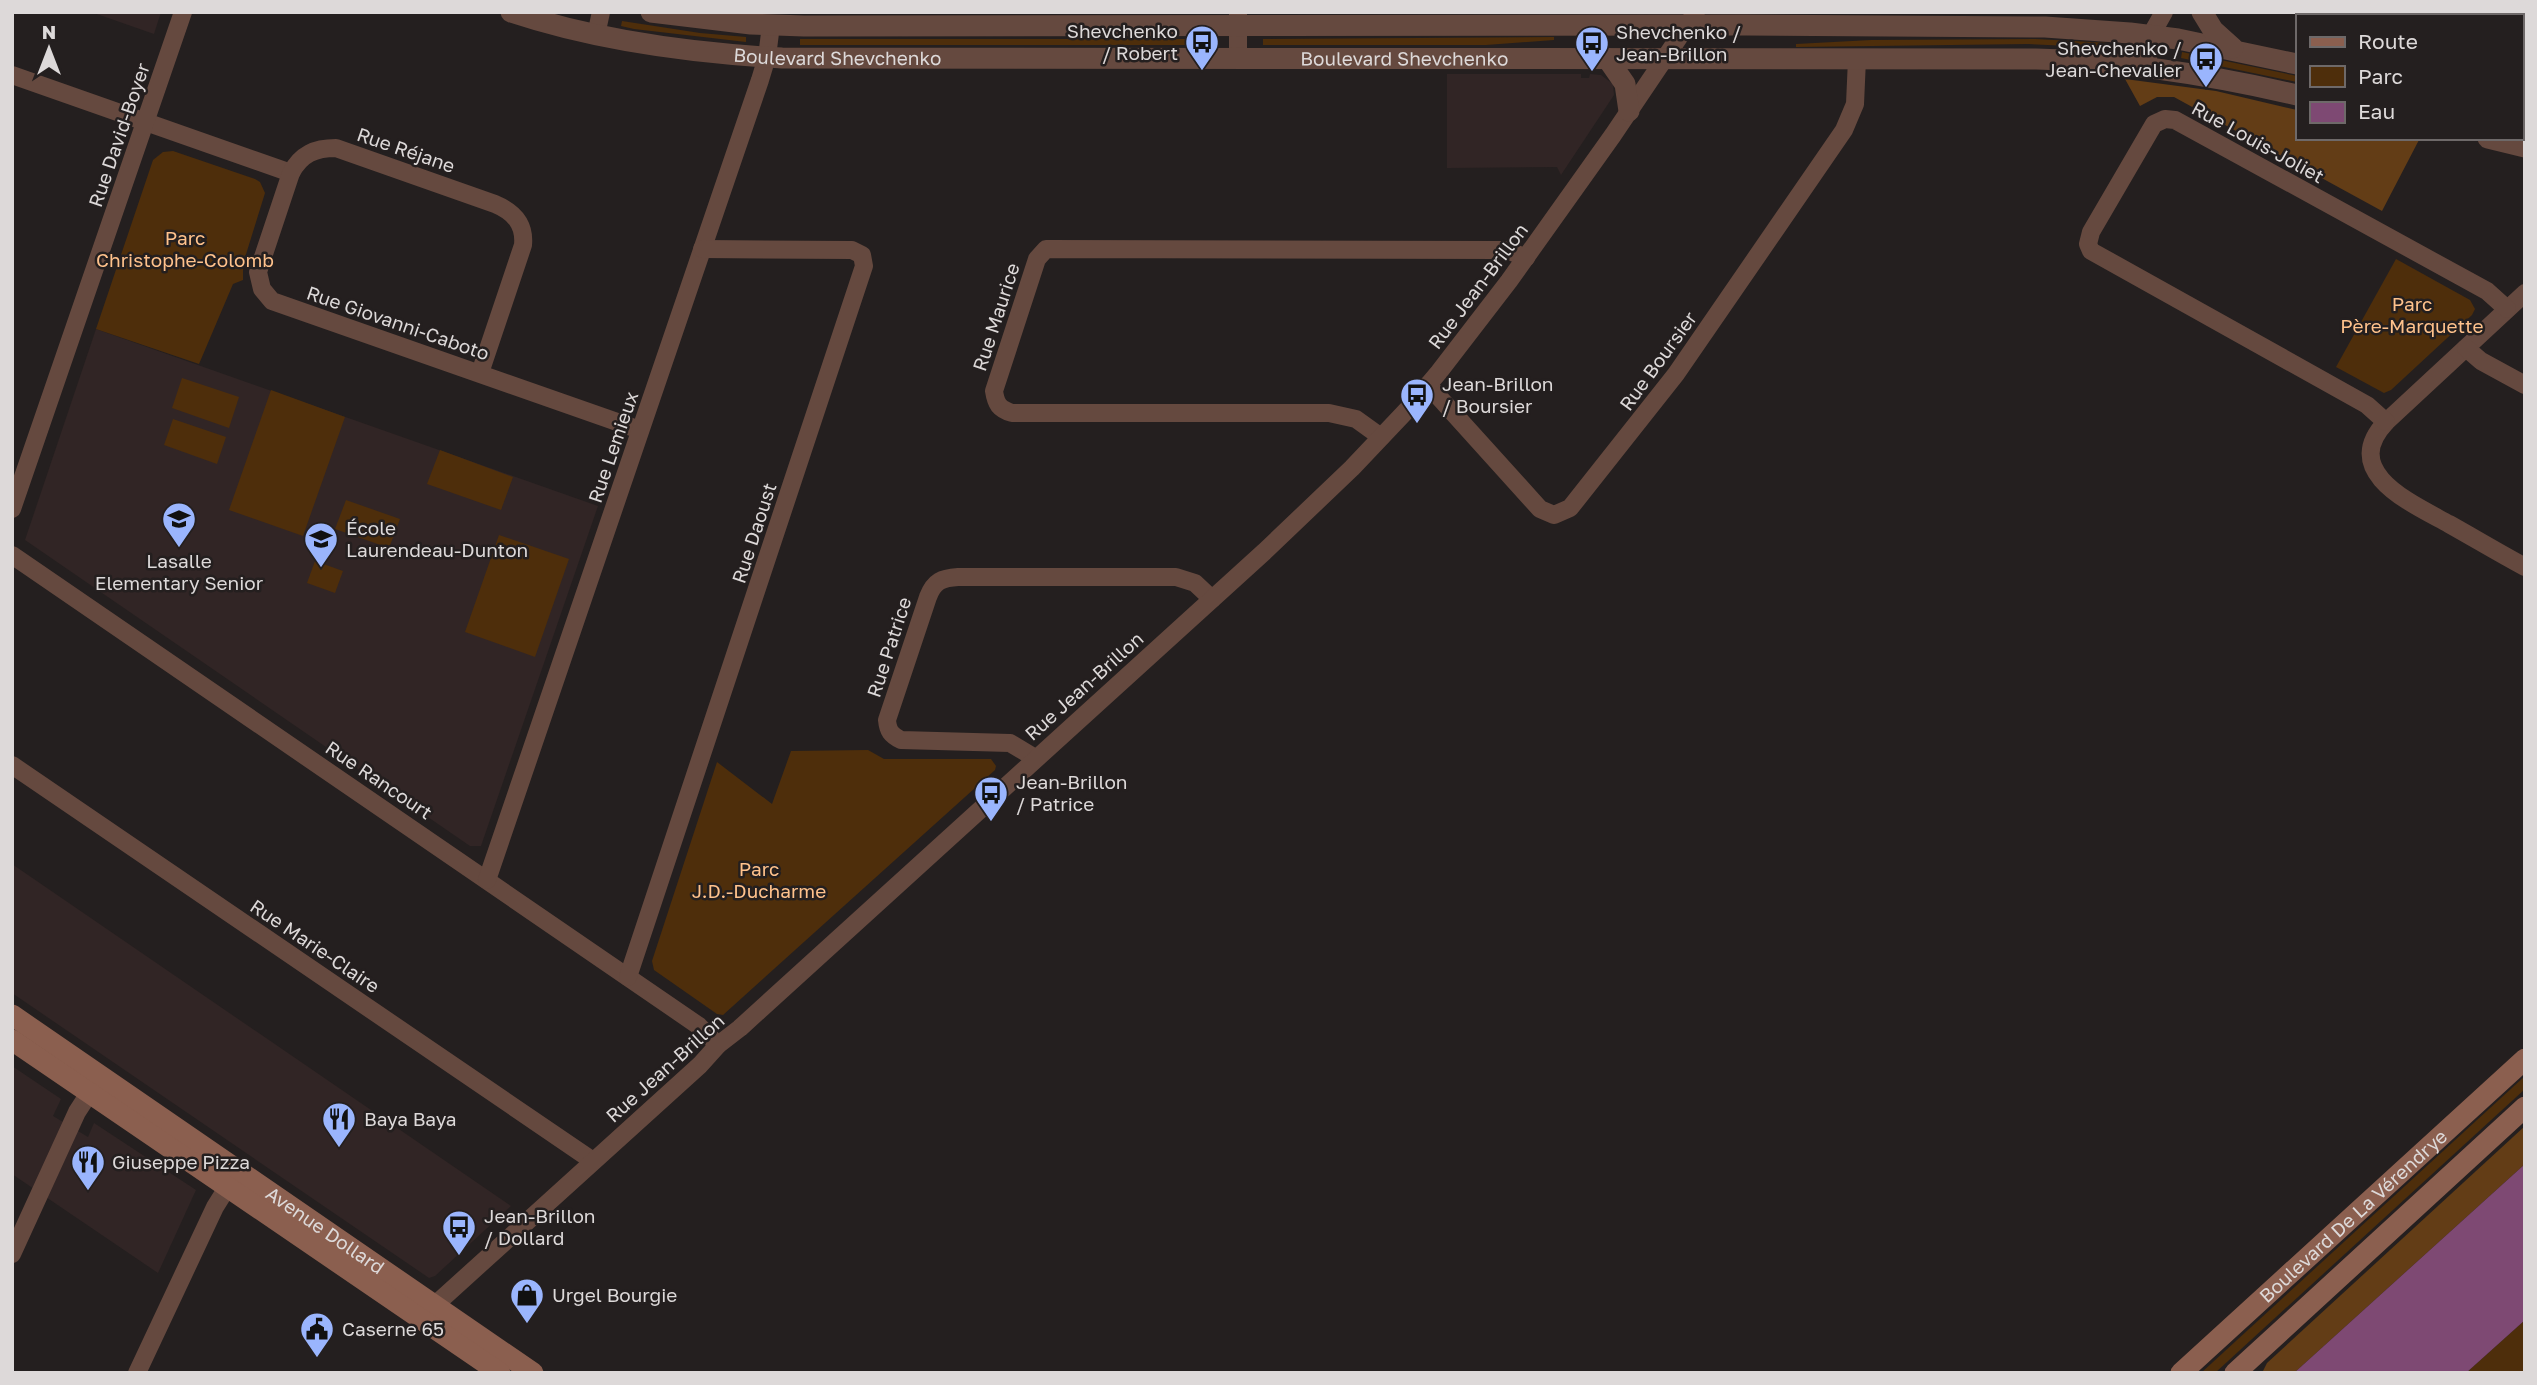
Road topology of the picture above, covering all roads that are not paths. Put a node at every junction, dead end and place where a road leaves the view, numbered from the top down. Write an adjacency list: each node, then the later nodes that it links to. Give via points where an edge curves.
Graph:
1 (183, 12): 23 (street, Rue David-Boyer)
2 (511, 12): 10 (street, Boulevard Shevchenko)
3 (601, 12): 10 (street)
4 (651, 12): 9 (street, Boulevard Shevchenko)
5 (2164, 12): 11 (street)
6 (2202, 12): 12 (street)
7 (1238, 19): 8 (street, Boulevard Shevchenko); 9 (street, Boulevard Shevchenko); 14 (street)
8 (1691, 19): 11 (street, Boulevard Shevchenko, via 2045,27); 16 (street, Rue Jean-Brillon)
9 (772, 25): 13 (street, Rue Lemieux)
10 (596, 35): 13 (street, Boulevard Shevchenko)
11 (2151, 35): 12 (street, Boulevard Shevchenko); 19 (street)
12 (2235, 50): 18 (street, Boulevard Shevchenko)
13 (767, 57): 14 (street, Boulevard Shevchenko); 27 (street, Rue Lemieux)
14 (1238, 58): 15 (street, Boulevard Shevchenko)
15 (1607, 58): 16 (street, Boulevard Shevchenko); 22 (street, via 1625,84)
16 (1665, 58): 17 (street, Boulevard Shevchenko); 22 (street, Rue Jean-Brillon)
17 (1857, 59): 19 (street, Boulevard Shevchenko, via 2045,59); 33 (street, Rue Boursier, via 1853,111 1839,138 1676,374 1570,508 1554,515 1540,509)
18 (2296, 64)
19 (2147, 66): 21 (street, Boulevard Shevchenko)
20 (12, 75): 23 (street)
21 (2296, 95)
22 (1629, 111): 28 (street, Rue Jean-Brillon)
23 (146, 123): 26 (street); 38 (street, Rue David-Boyer)
24 (2496, 140): 25 (street)
25 (2525, 147)
26 (291, 173): 32 (street, Rue Giovanni-Caboto, via 258,272 267,296 281,305); 32 (street, Rue Réjane, via 305,155 336,148 512,214 522,228 523,245)
27 (702, 249): 36 (street, Rue Lemieux); 45 (street, Rue Daoust, via 852,250 862,255 864,266)
28 (1526, 258): 33 (street, Rue Jean-Brillon); 37 (street, Rue Maurice, via 1501,250 1046,249 1037,259 994,391 1001,410 1012,413 1329,413 1356,419)
29 (2525, 293): 30 (street)
30 (2507, 309): 31 (street); 35 (street, Rue Louis-Joliet, via 2487,291 2175,120 2161,119 2154,124 2091,232 2091,251 2367,405)
31 (2466, 348): 34 (street); 35 (street)
32 (480, 373): 36 (street, Rue Giovanni-Caboto)
33 (1428, 385): 37 (street, Rue Jean-Brillon)
34 (2525, 385)
35 (2386, 422): 40 (street, via 2374,436 2370,454 2386,486)
36 (640, 430): 44 (street, Rue Lemieux)
37 (1381, 437): 41 (street, Rue Jean-Brillon)
38 (12, 509)
39 (12, 555): 44 (street, Rue Rancourt)
40 (2525, 567)
41 (1212, 599): 42 (street, Rue Jean-Brillon); 42 (street, Rue Patrice, via 1195,583 1176,577 958,577 938,581 928,597 887,720 888,729 901,740 1010,743)
42 (1035, 758): 48 (street, Rue Jean-Brillon)
43 (12, 765): 52 (street, Rue Marie-Claire)
44 (487, 880): 45 (street, Rue Rancourt)
45 (628, 977): 48 (street, Rue Rancourt, via 699,1026)
46 (12, 1015): 50 (main road, Avenue Dollard)
47 (12, 1040): 50 (main road, Avenue Dollard)
48 (718, 1045): 52 (street, Rue Jean-Brillon)
49 (2525, 1059): 59 (main road, Boulevard De La Vérendrye)
50 (95, 1084): 53 (main road, Avenue Dollard); 54 (street)
51 (2525, 1107): 60 (main road, Boulevard De La Vérendrye)
52 (593, 1161): 55 (street, Rue Jean-Brillon)
53 (233, 1178): 55 (main road, Avenue Dollard); 56 (street)
54 (12, 1254)
55 (428, 1311): 57 (main road, Avenue Dollard); 58 (main road, Avenue Dollard)
56 (137, 1373)
57 (500, 1373)
58 (533, 1373)
59 (2181, 1373)
60 (2235, 1373)

